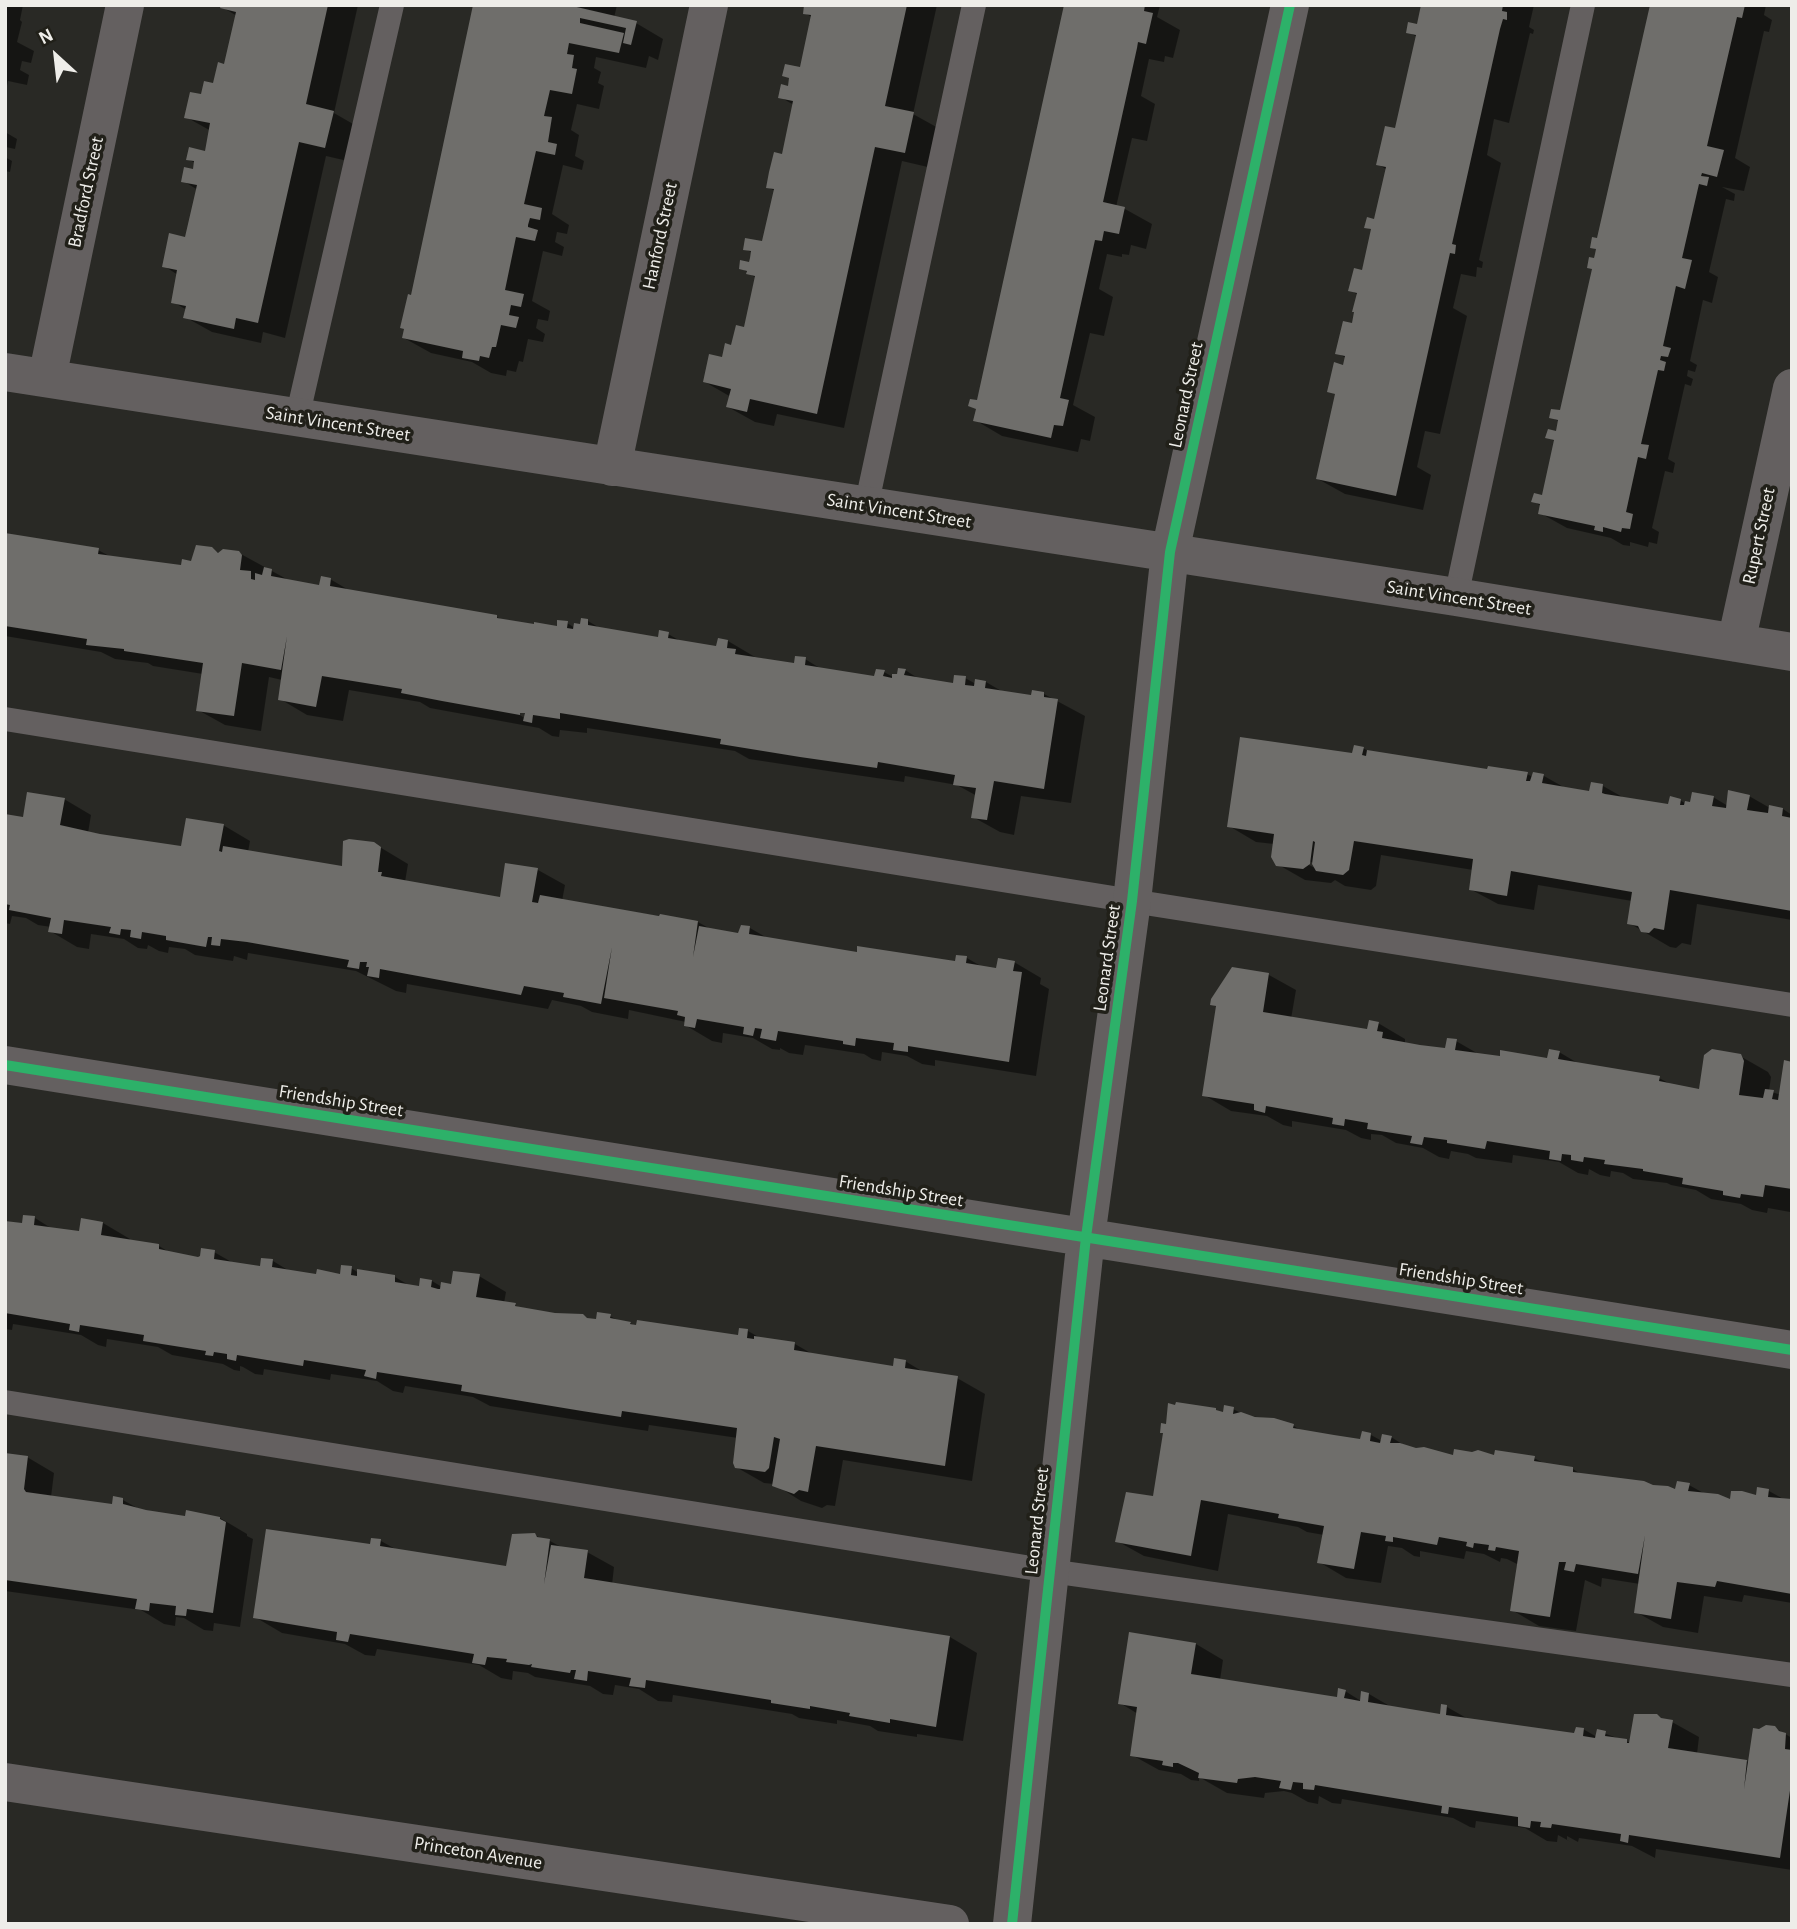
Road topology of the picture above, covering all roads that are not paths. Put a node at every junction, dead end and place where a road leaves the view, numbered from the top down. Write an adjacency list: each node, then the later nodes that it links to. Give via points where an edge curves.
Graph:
1 (125, 5): 8 (street, Bradford Street)
2 (392, 5): 10 (lane)
3 (709, 5): 11 (street, Hanford Street)
4 (974, 5): 12 (lane)
5 (1290, 5): 13 (street, Leonard Street)
6 (1583, 5): 14 (lane)
7 (5, 372): 8 (street, Saint Vincent Street)
8 (47, 378): 10 (street, Saint Vincent Street)
9 (1792, 388): 15 (street, Rupert Street)
10 (297, 418): 11 (street, Saint Vincent Street)
11 (612, 467): 12 (street, Saint Vincent Street)
12 (866, 507): 13 (street, Saint Vincent Street)
13 (1170, 552): 14 (street, Saint Vincent Street); 18 (street, Leonard Street)
14 (1456, 597): 15 (street, Saint Vincent Street)
15 (1736, 643): 16 (street, Saint Vincent Street)
16 (1792, 652)
17 (5, 719): 18 (lane)
18 (1132, 901): 19 (lane); 21 (street, Leonard Street)
19 (1792, 1005)
20 (5, 1065): 21 (street, Friendship Street)
21 (1086, 1237): 22 (street, Friendship Street); 24 (street, Leonard Street)
22 (1792, 1350)
23 (5, 1402): 24 (lane)
24 (1050, 1571): 25 (lane); 28 (street, Leonard Street)
25 (1792, 1675)
26 (5, 1782): 27 (street, Princeton Avenue)
27 (950, 1924)
28 (1012, 1924)

